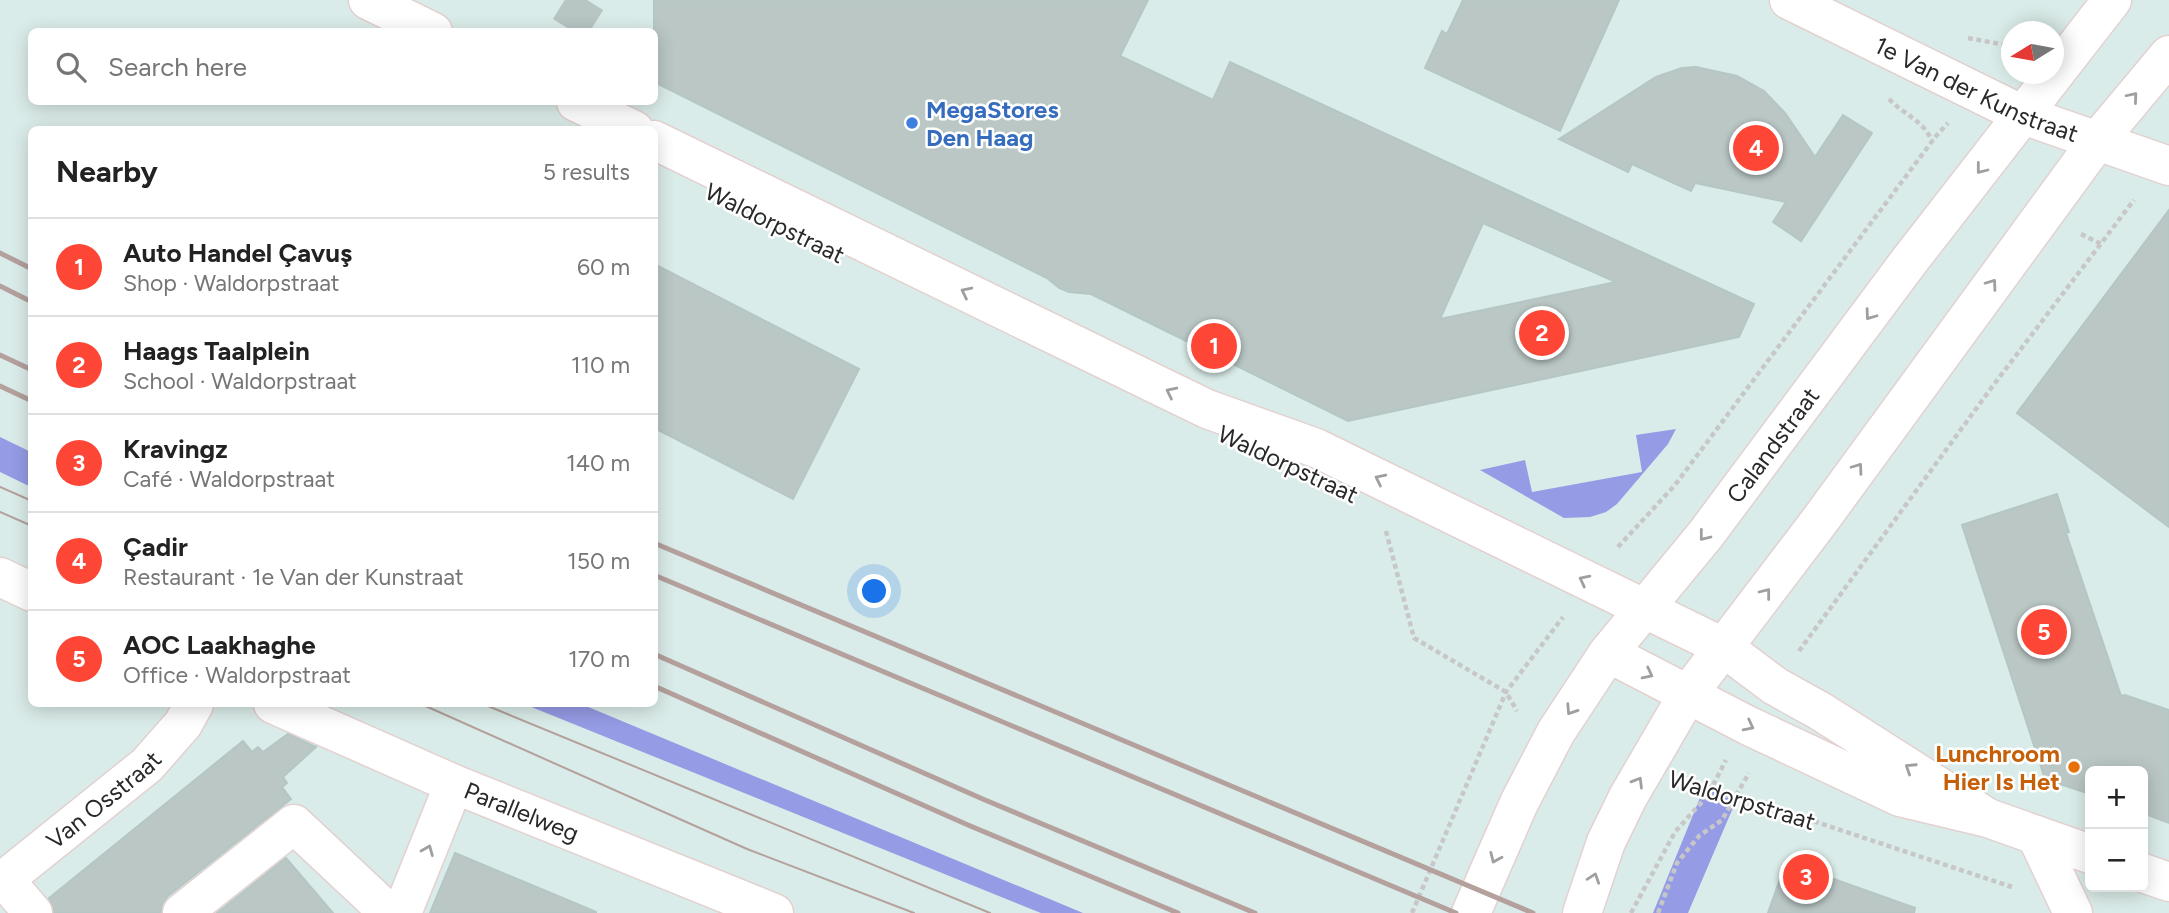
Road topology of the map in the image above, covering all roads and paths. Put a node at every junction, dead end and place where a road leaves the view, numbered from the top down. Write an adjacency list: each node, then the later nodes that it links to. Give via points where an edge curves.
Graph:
1 (368, 0): 4 (street)
2 (1789, 0): 6 (street, 1e Van der Kunstraat)
3 (2112, 0): 8 (street, Calandstraat)
4 (425, 28)
5 (2169, 55): 10 (street, one-way to 5)
6 (1979, 92): 8 (street, 1e Van der Kunstraat); 15 (path, via 1936,136 1675,485)
7 (582, 105): 9 (street)
8 (2023, 115): 10 (street, 1e Van der Kunstraat); 17 (street, Calandstraat, one-way to 17)
9 (626, 126)
10 (2098, 140): 12 (street, 1e Van der Kunstraat); 18 (street, one-way to 10)
11 (658, 142): 15 (street, Waldorpstraat, one-way to 11, via 1316,447 1207,409)
12 (2167, 165): 20 (path, via 2133,201 1992,387)
13 (1386, 530): 21 (path, via 1414,638)
14 (0, 578): 16 (street)
15 (1589, 582): 17 (street, Waldorpstraat); 21 (path)
16 (28, 590)
17 (1646, 610): 18 (street, Waldorpstraat); 19 (street, Calandstraat)
18 (1723, 646): 20 (street, Waldorpstraat); 22 (street)
19 (1608, 653): 22 (street, Waldorpstraat, one-way to 22); 26 (street, Calandstraat, one-way to 26)
20 (1775, 685): 31 (street, Waldorpstraat, one-way to 20)
21 (1506, 692): 26 (path, via 1522,719); 43 (path)
22 (1688, 694): 25 (street, Waldorpstraat, one-way to 25); 27 (street)
23 (192, 707): 35 (street, Van Osstraat, via 147,765)
24 (280, 707): 28 (street, Parallelweg)
25 (1759, 731): 29 (path, via 1718,773); 30 (path); 31 (street, Waldorpstraat, via 1900,797)
26 (1556, 732): 44 (street, Calandstraat, one-way to 44)
27 (1645, 769): 29 (path, Waldorpstraat); 45 (street, one-way to 27, via 1606,842)
28 (454, 784): 41 (street, one-way to 28); 42 (street, Parallelweg)
29 (1708, 794): 30 (path, Waldorpstraat); 46 (path, via 1675,832)
30 (1738, 796): 37 (path, Waldorpstraat); 47 (path, via 1722,820 1699,836 1677,863)
31 (1988, 818): 32 (street, Waldorpstraat)
32 (2036, 835): 33 (street, Waldorpstraat); 37 (street)
33 (2085, 852)
34 (2148, 875): 36 (street)
35 (2, 881): 38 (street)
36 (2169, 882)
37 (2071, 909)
38 (33, 913)
39 (181, 913): 40 (street, via 293,824)
40 (389, 913)
41 (402, 913)
42 (774, 913)
43 (1412, 913)
44 (1471, 913)
45 (1581, 913)
46 (1631, 913)
47 (1658, 913)

